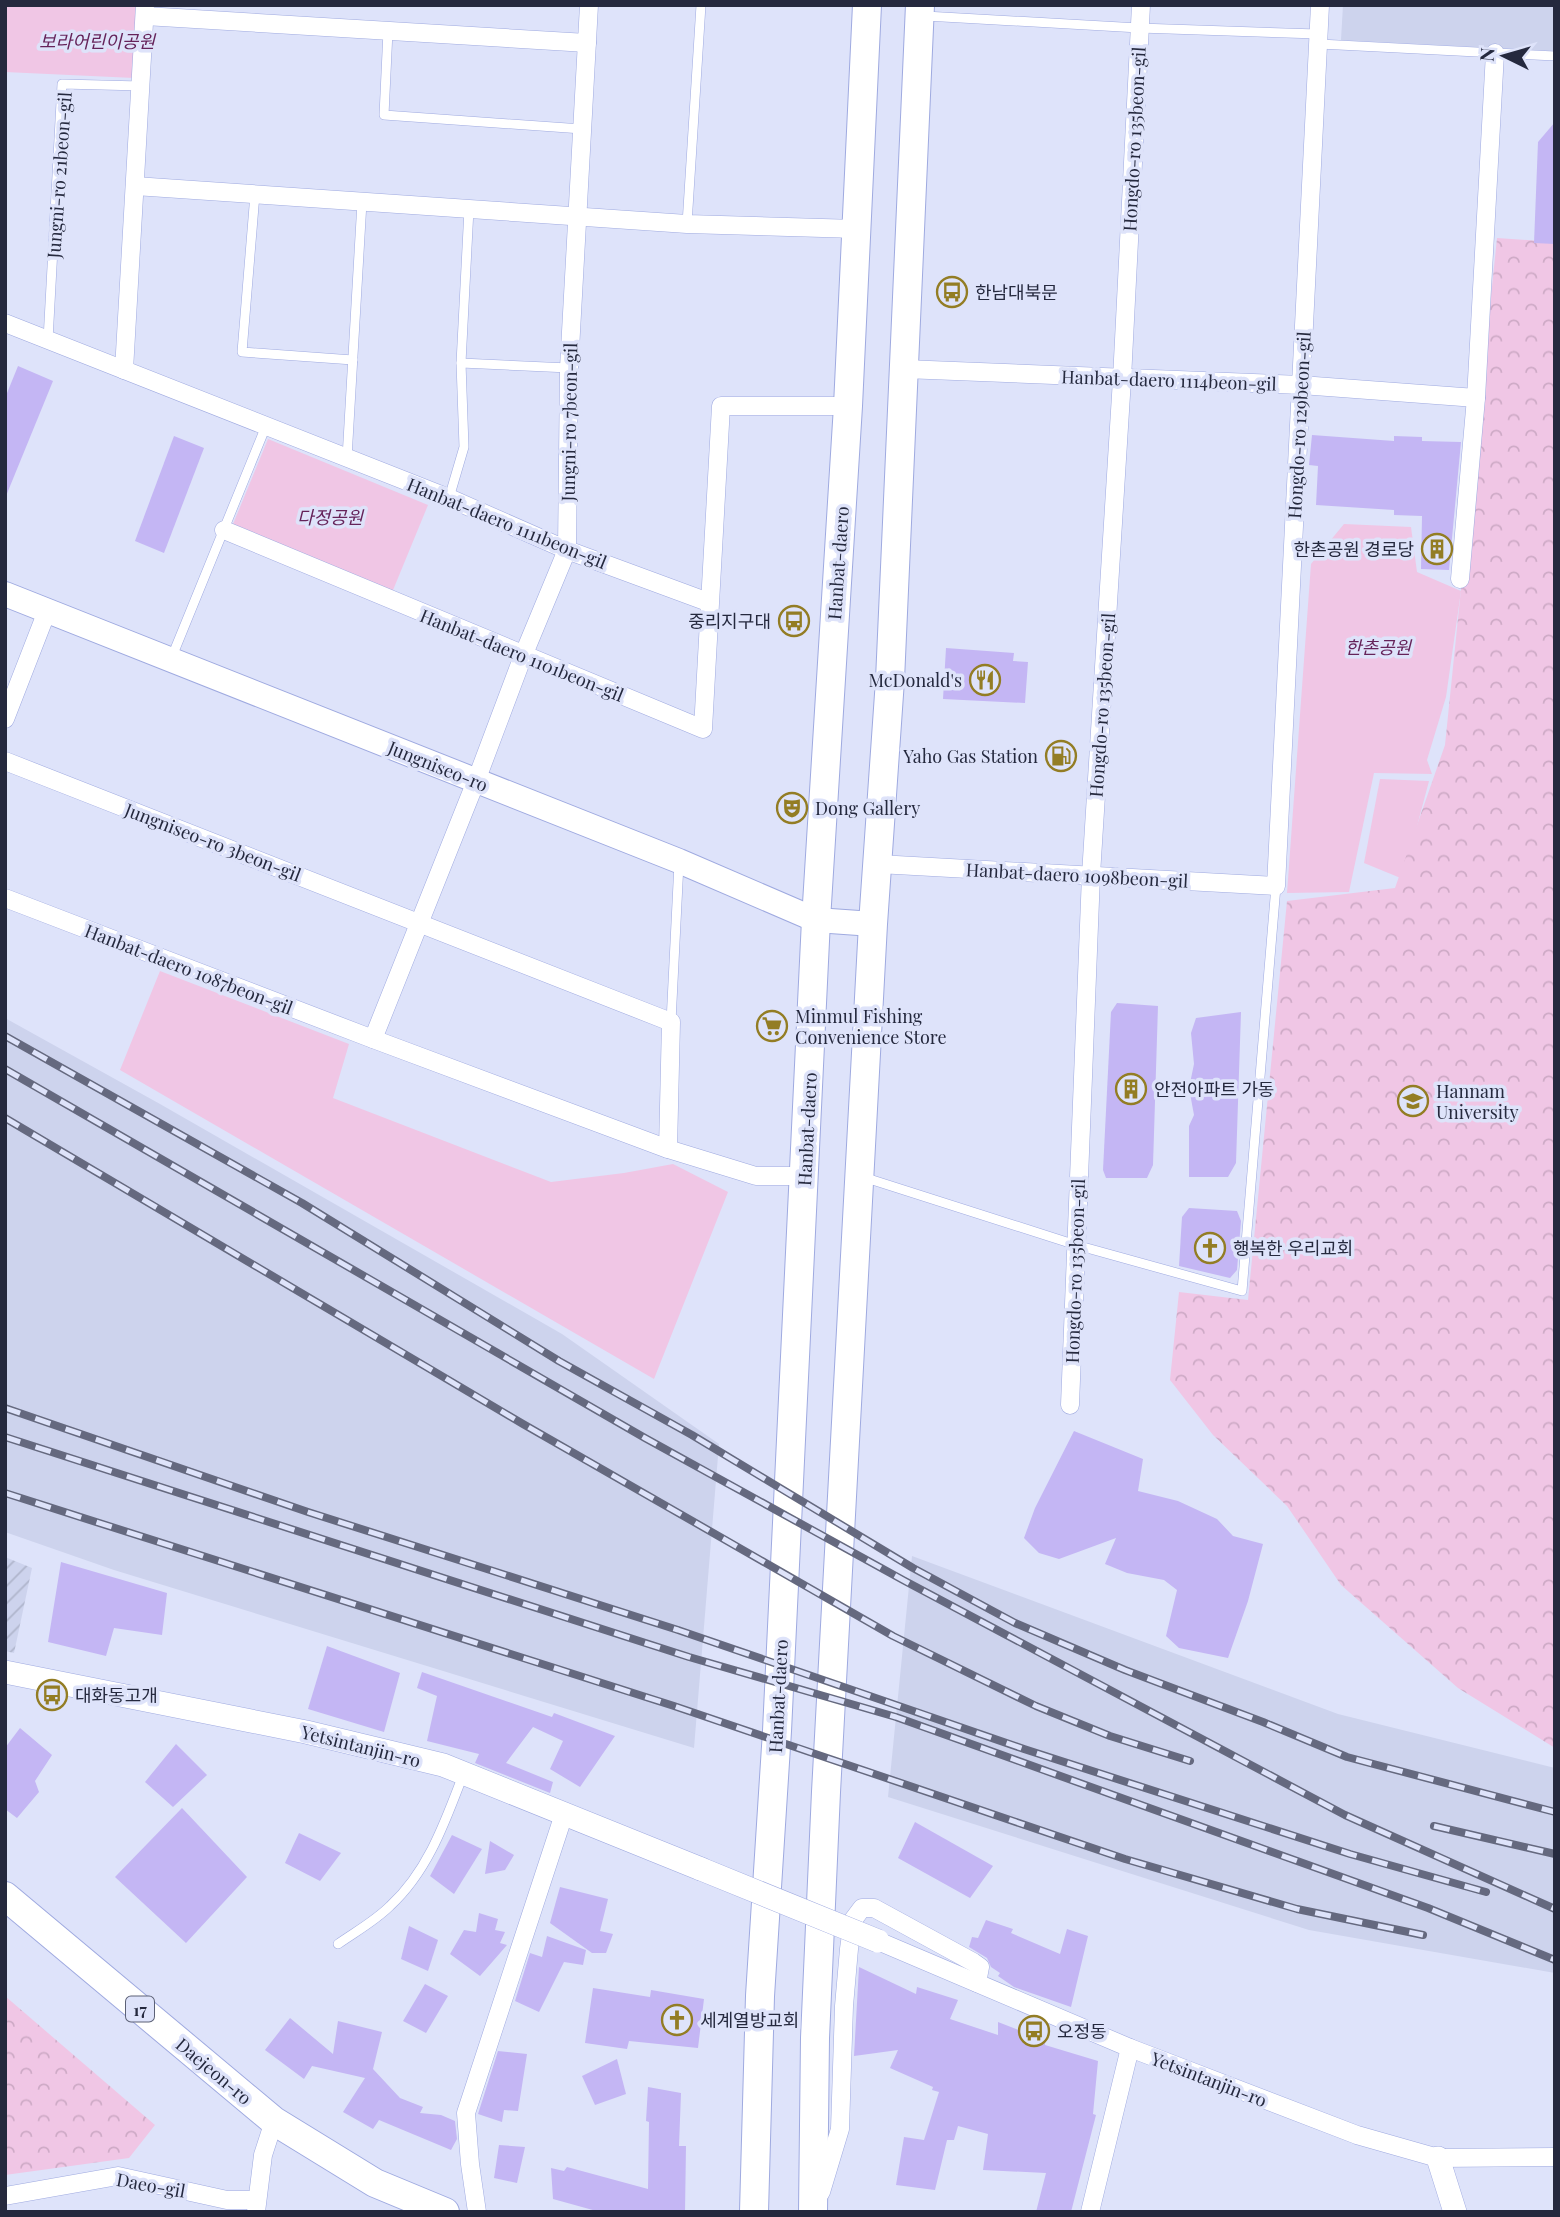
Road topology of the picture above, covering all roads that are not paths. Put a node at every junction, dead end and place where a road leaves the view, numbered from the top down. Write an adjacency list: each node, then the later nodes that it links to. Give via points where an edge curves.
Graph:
1 (589, 5): 11 (street, Jungni-ro 7beon-gil)
2 (701, 5): 21 (lane)
3 (867, 5): 22 (main road, Hanbat-daero)
4 (1141, 5): 8 (street, Hongdo-ro 135beon-gil)
5 (1320, 5): 10 (street, Hongdo-ro 129beon-gil)
6 (920, 10): 8 (lane); 28 (main road)
7 (145, 11): 9 (street); 14 (street)
8 (1139, 28): 10 (lane); 30 (street, Hongdo-ro 135beon-gil)
9 (388, 31): 11 (street); 15 (lane, via 384,115)
10 (1318, 39): 12 (lane); 31 (street, Hongdo-ro 129beon-gil)
11 (587, 43): 15 (street, Jungni-ro 7beon-gil)
12 (1496, 53): 13 (lane); 32 (street)
13 (1555, 56)
14 (141, 86): 16 (street); 24 (lane, Jungni-ro 21beon-gil, via 62,85)
15 (582, 129): 20 (street, Jungni-ro 7beon-gil)
16 (135, 186): 17 (street); 29 (street)
17 (255, 194): 18 (street); 25 (lane, via 242,352)
18 (362, 202): 19 (street); 25 (lane)
19 (469, 209): 20 (street); 26 (lane)
20 (577, 216): 21 (street); 27 (street, Jungni-ro 7beon-gil)
21 (687, 224): 22 (street)
22 (857, 229): 33 (main road, Hanbat-daero)
23 (5, 323): 24 (street, Hanbat-daero 1111beon-gil)
24 (48, 340): 29 (street, Hanbat-daero 1111beon-gil)
25 (353, 360): 35 (lane)
26 (461, 363): 27 (lane); 36 (lane, via 464,447)
27 (569, 368): 38 (street, Jungni-ro 7beon-gil)
28 (904, 369): 30 (street, Hanbat-daero 1114beon-gil); 49 (main road)
29 (124, 370): 34 (street, Hanbat-daero 1111beon-gil)
30 (1122, 380): 31 (street, Hanbat-daero 1114beon-gil); 50 (street, Hongdo-ro 135beon-gil)
31 (1301, 385): 32 (street, Hanbat-daero 1114beon-gil); 51 (street, Hongdo-ro 129beon-gil)
32 (1476, 398): 39 (street)
33 (848, 406): 41 (street, via 721,406); 53 (main road, Hanbat-daero)
34 (266, 426): 35 (street, Hanbat-daero 1111beon-gil); 37 (lane)
35 (347, 458): 36 (street, Hanbat-daero 1111beon-gil)
36 (449, 498): 38 (street, Hanbat-daero 1111beon-gil)
37 (224, 530): 43 (street, Hanbat-daero 1101beon-gil); 44 (lane)
38 (567, 550): 41 (street, Hanbat-daero 1111beon-gil); 43 (street, Jungni-ro 7beon-gil)
39 (1460, 579)
40 (5, 594): 42 (main road, Jungniseo-ro)
41 (709, 602): 43 (street, Hanbat-daero 1101beon-gil, via 704,729)
42 (47, 611): 44 (main road, Jungniseo-ro); 45 (street)
43 (523, 656): 47 (street, Jungni-ro 7beon-gil)
44 (171, 661): 47 (main road, Jungniseo-ro)
45 (5, 719)
46 (5, 761): 55 (street, Jungniseo-ro 3beon-gil)
47 (476, 781): 48 (main road, Jungniseo-ro); 55 (street)
48 (679, 861): 53 (main road, Jungniseo-ro); 56 (lane)
49 (878, 864): 50 (street, Hanbat-daero 1098beon-gil); 54 (main road)
50 (1091, 875): 51 (street, Hanbat-daero 1098beon-gil); 61 (street, Hongdo-ro 135beon-gil)
51 (1276, 886): 61 (lane, via 1242,1292)
52 (5, 898): 57 (street, Hanbat-daero 1087beon-gil)
53 (816, 920): 54 (main road, Jungniseo-ro); 59 (main road, Hanbat-daero)
54 (873, 923): 60 (main road)
55 (420, 924): 56 (street, Jungniseo-ro 3beon-gil); 57 (street)
56 (671, 1022): 58 (street)
57 (373, 1040): 58 (street, Hanbat-daero 1087beon-gil)
58 (668, 1149): 59 (street, Hanbat-daero 1087beon-gil, via 755,1176)
59 (805, 1176): 79 (main road, Hanbat-daero, via 760,1996)
60 (858, 1176): 61 (lane); 80 (main road, via 815,2024)
61 (1076, 1245): 62 (street, Hongdo-ro 135beon-gil)
62 (1070, 1405)
63 (5, 1672): 64 (street, Yetsintanjin-ro, via 306,1732 443,1765)
64 (463, 1774): 65 (street, Yetsintanjin-ro); 68 (lane, via 442,1830 415,1879 389,1907)
65 (564, 1814): 67 (street, Yetsintanjin-ro, bridge); 78 (street, via 466,2113)
66 (5, 1896): 71 (main road, Daejeon-ro / 17)
67 (878, 1941): 69 (street, Yetsintanjin-ro)
68 (338, 1944)
69 (977, 1983): 70 (street, Yetsintanjin-ro); 80 (street, via 980,1967 874,1908 862,1908 853,1920 844,2006 840,2129)
70 (1130, 2048): 73 (street, Yetsintanjin-ro, via 1357,2135); 76 (street)
71 (274, 2122): 75 (street, via 262,2155); 77 (main road, Daejeon-ro / 17, via 375,2183)
72 (1555, 2157): 73 (street, Yetsintanjin-ro)
73 (1438, 2158): 81 (street)
74 (5, 2196): 75 (street, Daeo-gil, via 118,2176)
75 (256, 2206)
76 (1096, 2210)
77 (445, 2212)
78 (477, 2212)
79 (754, 2212)
80 (813, 2212)
81 (1455, 2212)

